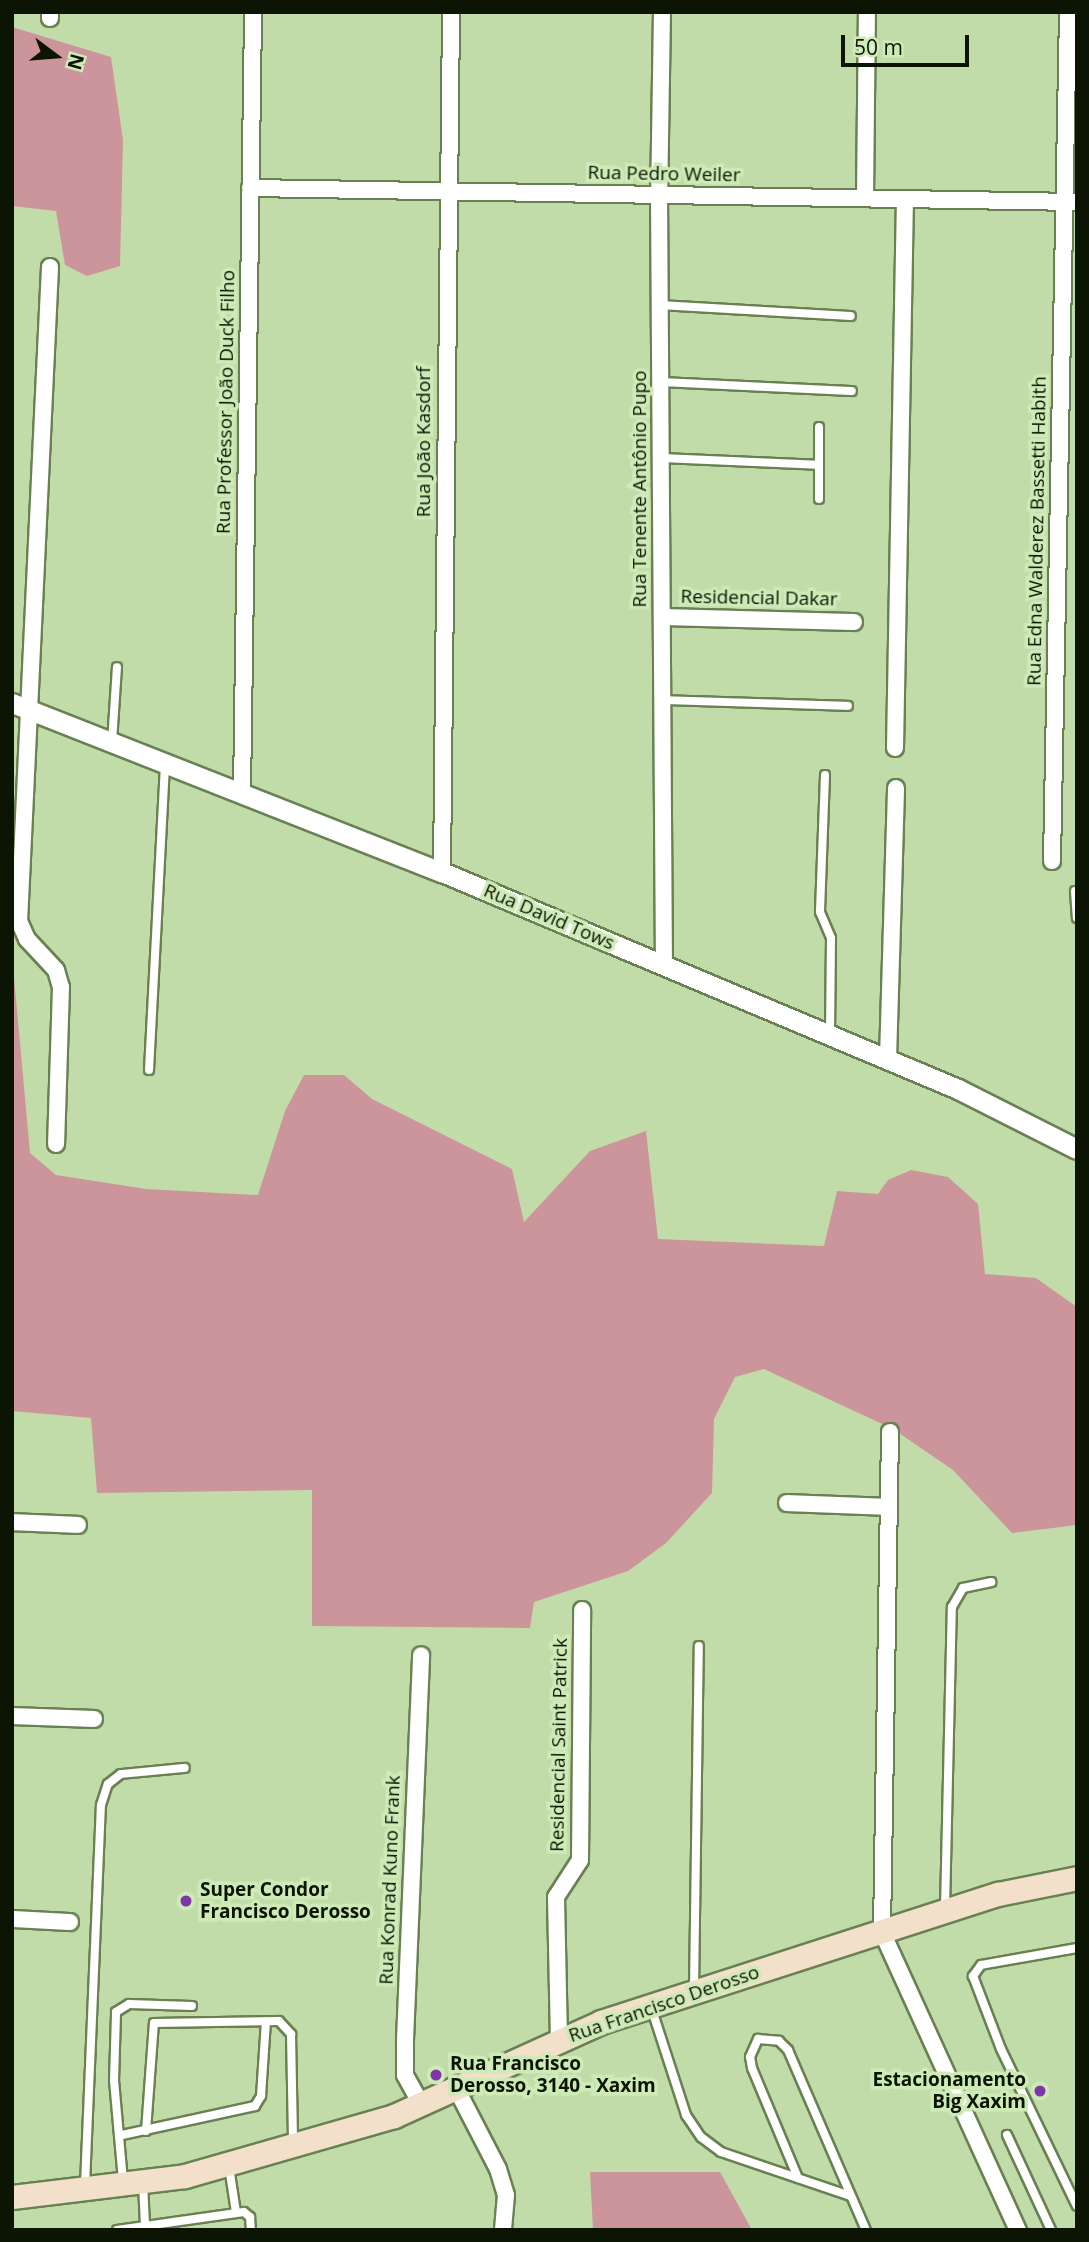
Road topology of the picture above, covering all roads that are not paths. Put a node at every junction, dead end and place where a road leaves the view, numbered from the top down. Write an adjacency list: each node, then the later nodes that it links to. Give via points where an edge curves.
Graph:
1 (253, 12): 6 (street, Rua Professor João Duck Filho)
2 (451, 12): 7 (street, Rua João Kasdorf)
3 (662, 12): 8 (street, Rua Tenente Antônio Pupo)
4 (867, 12): 9 (street)
5 (1068, 12): 11 (street, Rua Edna Walderez Bassetti Habith)
6 (250, 188): 7 (street, Rua Pedro Weiler); 32 (street, Rua Professor João Duck Filho)
7 (446, 191): 8 (street, Rua Pedro Weiler); 34 (street, Rua João Kasdorf)
8 (659, 195): 9 (street, Rua Pedro Weiler); 13 (street, Rua Tenente Antônio Pupo)
9 (865, 198): 10 (street, Rua Pedro Weiler)
10 (905, 199): 11 (street, Rua Pedro Weiler); 28 (street)
11 (1071, 202): 33 (street, Rua Edna Walderez Bassetti Habith)
12 (50, 267): 26 (street)
13 (659, 305): 14 (lane); 15 (street, Rua Tenente Antônio Pupo)
14 (850, 316)
15 (660, 382): 16 (lane); 18 (street, Rua Tenente Antônio Pupo)
16 (852, 391)
17 (819, 427): 19 (lane)
18 (660, 458): 19 (lane); 21 (street, Rua Tenente Antônio Pupo)
19 (818, 465): 20 (lane)
20 (819, 499)
21 (662, 617): 22 (street, Residencial Dakar); 24 (street, Rua Tenente Antônio Pupo)
22 (854, 622)
23 (117, 667): 27 (lane)
24 (662, 700): 25 (lane); 37 (street, Rua Tenente Antônio Pupo)
25 (848, 706)
26 (21, 707): 27 (street, Rua David Tows); 41 (street, via 19,921 27,939 56,970 61,987)
27 (112, 742): 29 (street, Rua David Tows)
28 (895, 748)
29 (166, 763): 32 (street, Rua David Tows); 40 (lane)
30 (825, 775): 38 (lane, via 820,912 831,938)
31 (896, 788): 39 (street)
32 (242, 793): 34 (street, Rua David Tows)
33 (1052, 861)
34 (442, 872): 37 (street, Rua David Tows)
35 (1075, 891): 36 (lane)
36 (1077, 918)
37 (664, 965): 38 (street, Rua David Tows)
38 (830, 1035): 39 (street, Rua David Tows)
39 (888, 1059): 42 (street, Rua David Tows)
40 (149, 1070)
41 (56, 1144)
42 (1077, 1149)
43 (890, 1432): 45 (street)
44 (787, 1503): 45 (street)
45 (889, 1507): 59 (street)
46 (12, 1522): 47 (street)
47 (78, 1525)
48 (991, 1582): 56 (lane, via 964,1588 952,1607)
49 (582, 1610): 65 (street, Residencial Saint Patrick, via 580,1860 556,1897)
50 (699, 1646): 61 (lane)
51 (421, 1655): 67 (street, Rua Konrad Kuno Frank, via 405,2040 405,2075)
52 (12, 1716): 53 (street)
53 (94, 1719)
54 (185, 1769): 75 (lane, via 121,1774 108,1784 102,1805)
55 (1077, 1878): 56 (main road, Rua Francisco Derosso, via 998,1894)
56 (945, 1911): 59 (main road, Rua Francisco Derosso)
57 (12, 1919): 58 (street)
58 (70, 1922)
59 (882, 1932): 61 (main road, Rua Francisco Derosso); 85 (street)
60 (1077, 1948): 78 (lane, via 981,1965 973,1976 1001,2049)
61 (694, 1992): 63 (main road, Rua Francisco Derosso)
62 (192, 2006): 69 (lane, via 129,2004 116,2012 114,2081)
63 (651, 2006): 65 (main road, Rua Francisco Derosso); 73 (lane, via 686,2115 701,2137 721,2152)
64 (266, 2021): 68 (lane, via 260,2102 224,2116); 68 (lane, via 154,2023); 71 (lane, via 279,2021 291,2034)
65 (559, 2041): 66 (main road, Rua Francisco Derosso)
66 (456, 2088): 67 (main road, Rua Francisco Derosso); 83 (street, via 498,2169 506,2195)
67 (421, 2104): 71 (main road, Rua Francisco Derosso)
68 (146, 2131): 69 (lane)
69 (122, 2135): 74 (lane)
70 (1007, 2135): 86 (lane)
71 (293, 2145): 72 (main road, Rua Francisco Derosso)
72 (229, 2163): 74 (main road, Rua Francisco Derosso); 79 (lane)
73 (798, 2178): 76 (lane); 76 (lane, via 752,2068 750,2057 758,2039 779,2041 788,2050)
74 (133, 2184): 75 (main road, Rua Francisco Derosso); 80 (lane)
75 (85, 2185): 77 (main road, Rua Francisco Derosso)
76 (849, 2196): 84 (lane)
77 (12, 2197)
78 (1077, 2206)
79 (236, 2212): 80 (lane); 82 (lane, via 248,2213)
80 (145, 2226): 81 (lane)
81 (117, 2230)
82 (251, 2230)
83 (503, 2230)
84 (866, 2230)
85 (1018, 2230)
86 (1051, 2230)

